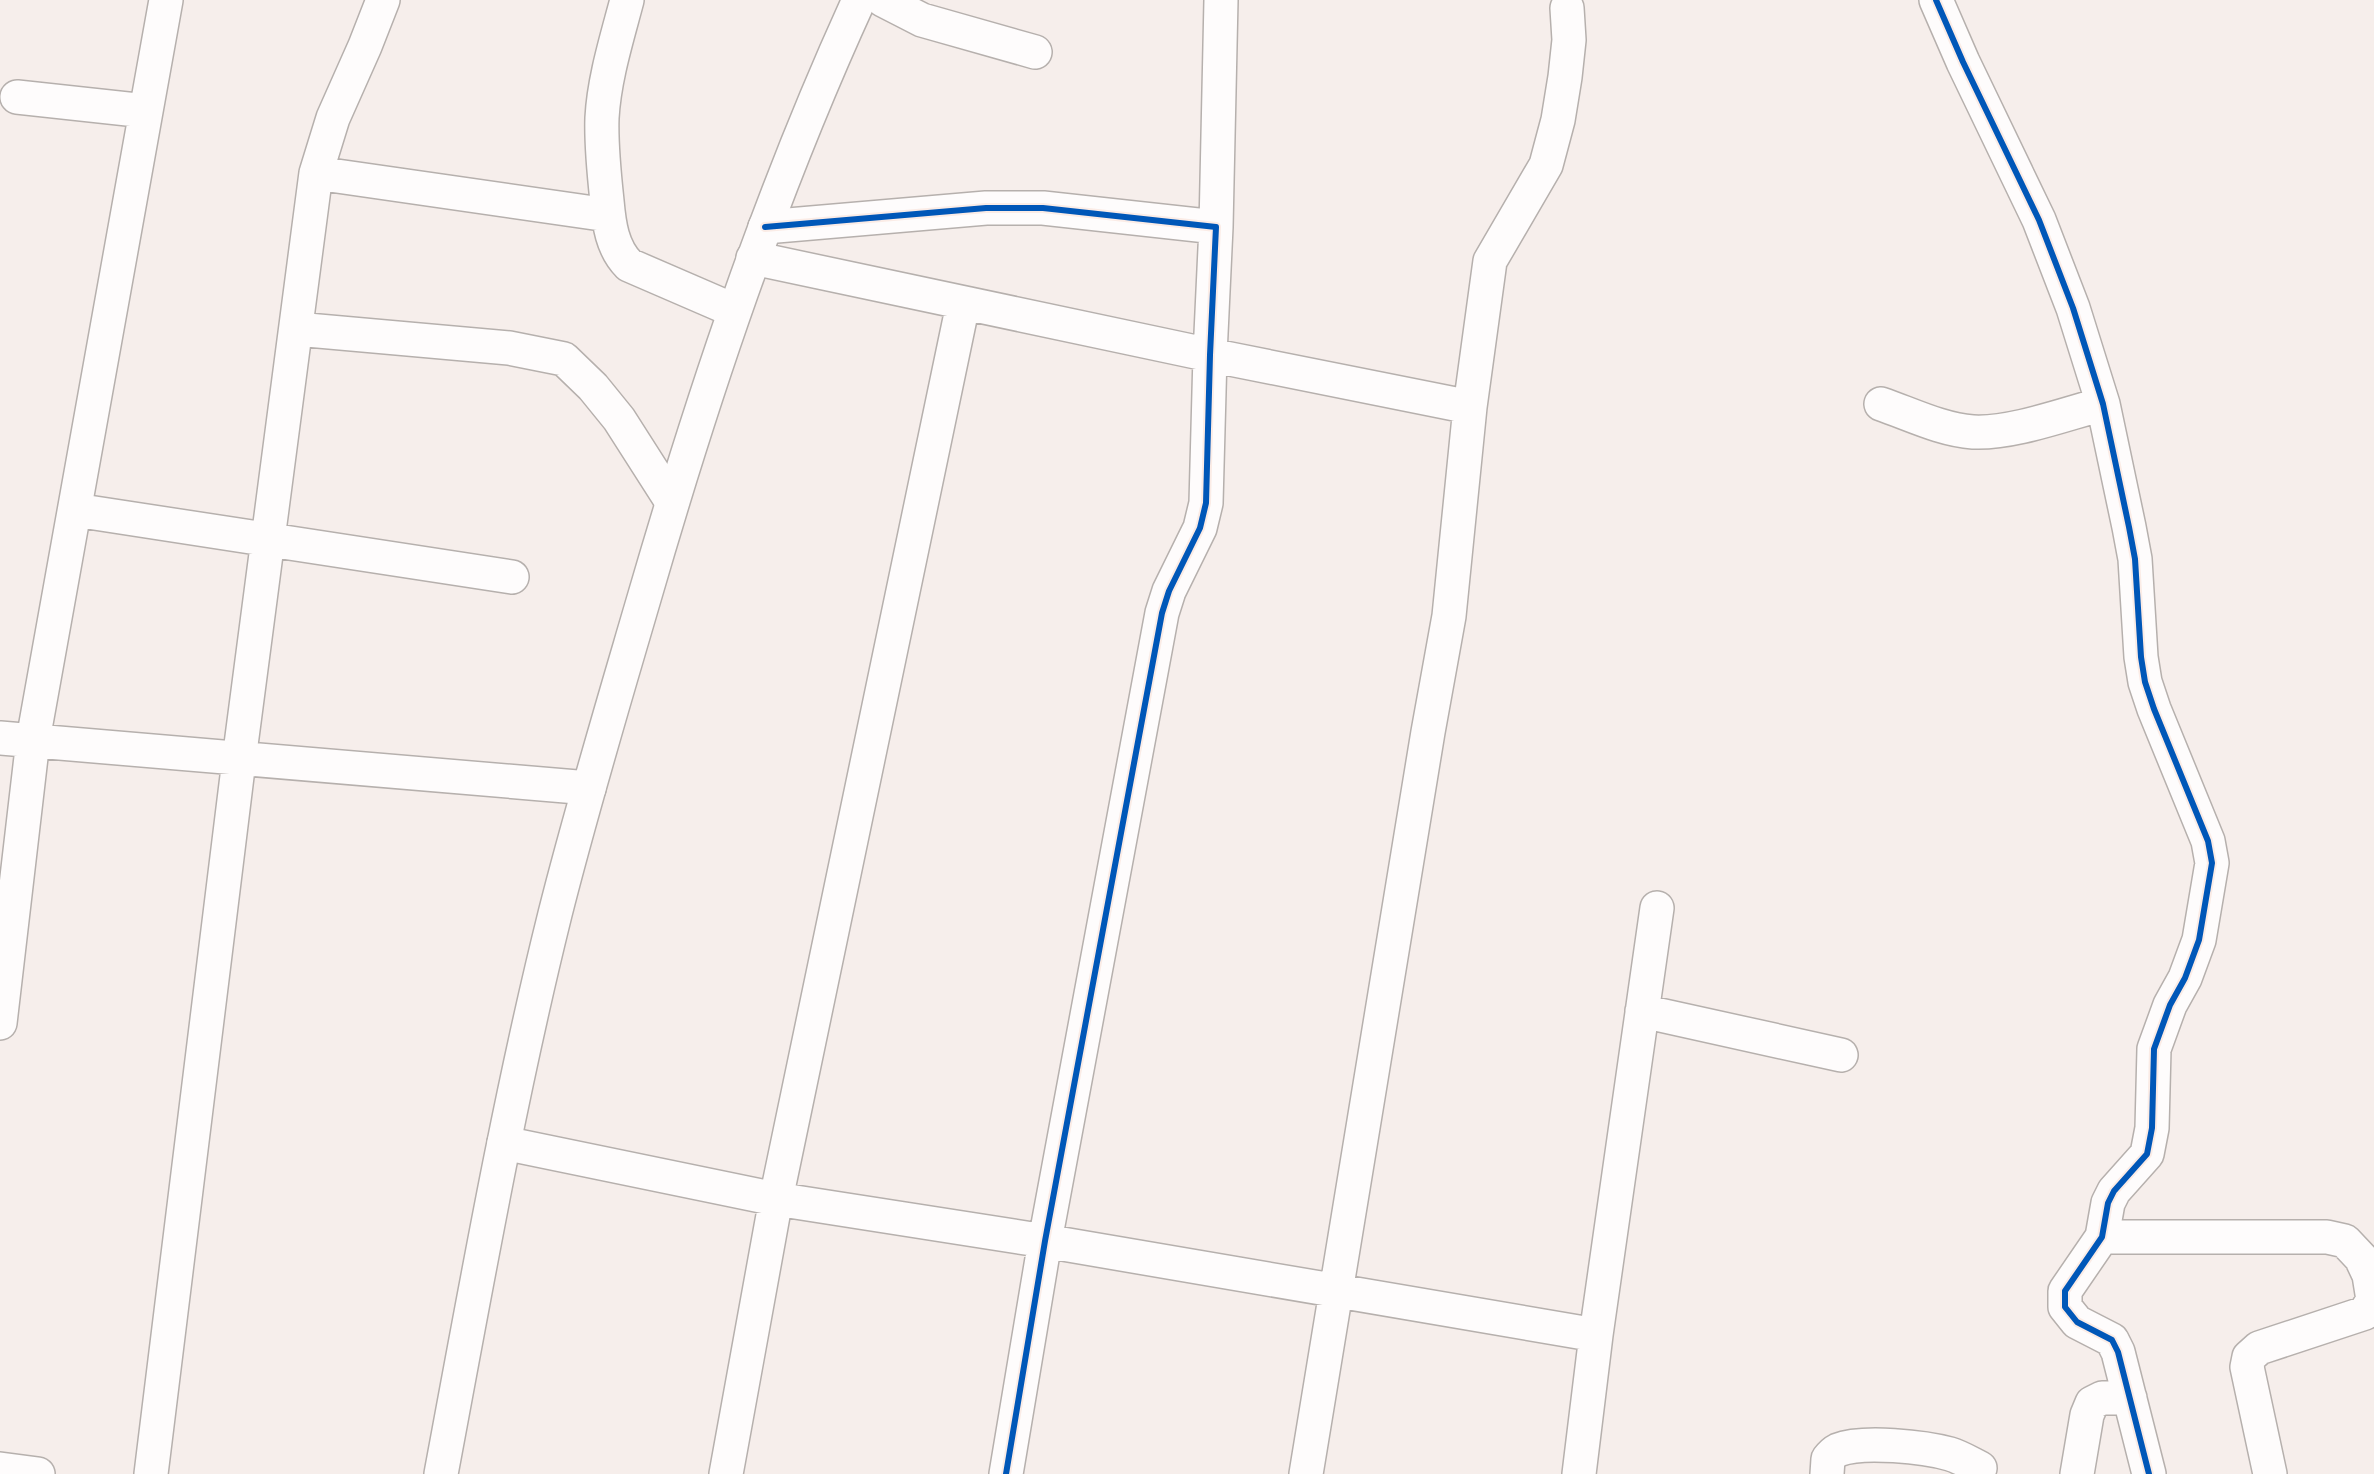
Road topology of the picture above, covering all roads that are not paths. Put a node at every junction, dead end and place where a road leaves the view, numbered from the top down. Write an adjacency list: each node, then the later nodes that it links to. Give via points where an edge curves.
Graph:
1 (166, 0): 11 (main road)
2 (383, 0): 12 (main road, via 333,118)
3 (627, 0): 13 (main road, via 602,116)
4 (859, 0): 14 (main road, via 818,90)
5 (883, 0): 9 (main road, via 922,20)
6 (1221, 0): 15 (main road)
7 (1936, 0): 22 (main road, via 2039,220 2073,308)
8 (1567, 8): 23 (main road, via 1569,40 1558,120 1546,165 1490,261)
9 (1035, 52)
10 (17, 97): 11 (main road)
11 (146, 111): 25 (main road)
12 (316, 173): 13 (main road); 19 (main road)
13 (608, 215): 18 (main road, via 613,240 629,265)
14 (765, 227): 15 (main road, via 986,208 1043,208); 16 (main road)
15 (1216, 227): 20 (main road)
16 (753, 258): 17 (main road); 18 (main road)
17 (963, 304): 20 (main road); 37 (main road)
18 (733, 310): 24 (main road)
19 (296, 329): 24 (main road, via 509,348 564,359 619,419); 26 (main road)
20 (1210, 355): 23 (main road); 39 (main road, via 1206,503 1200,528 1162,613)
21 (1881, 404): 22 (main road, via 1956,430 1997,432)
22 (2103, 404): 38 (main road, via 2135,559 2145,682 2208,841 2212,863 2199,940 2154,1049 2152,1128 2147,1154 2114,1191)
23 (1470, 407): 40 (main road, via 1449,616)
24 (672, 502): 31 (main road)
25 (75, 510): 26 (main road); 29 (main road)
26 (269, 539): 27 (main road); 30 (main road)
27 (512, 577)
28 (0, 738): 29 (main road)
29 (33, 740): 30 (main road); 34 (main road)
30 (239, 760): 31 (main road); 44 (main road)
31 (589, 788): 36 (main road, via 555,916)
32 (1657, 908): 33 (main road)
33 (1642, 1011): 35 (main road); 41 (main road)
34 (0, 1023)
35 (1841, 1055)
36 (504, 1143): 37 (main road); 45 (main road)
37 (776, 1198): 39 (main road); 46 (main road)
38 (2102, 1236): 42 (main road, via 2065,1291 2065,1307 2077,1322 2112,1340); 53 (main road, via 2327,1237 2345,1241 2361,1258 2369,1275 2373,1300 2365,1313 2259,1348 2249,1357 2247,1367)
39 (1045, 1241): 40 (main road); 47 (main road)
40 (1336, 1292): 41 (main road); 48 (main road)
41 (1596, 1335): 49 (main road)
42 (2130, 1398): 51 (main road, via 2102,1398 2092,1403); 52 (main road)
43 (1980, 1468): 50 (main road, via 1952,1455 1925,1449 1850,1446 1828,1459)
44 (151, 1474)
45 (441, 1474)
46 (726, 1474)
47 (1006, 1474)
48 (1306, 1474)
49 (1579, 1474)
50 (1827, 1474)
51 (2077, 1474)
52 (2149, 1474)
53 (2270, 1474)

